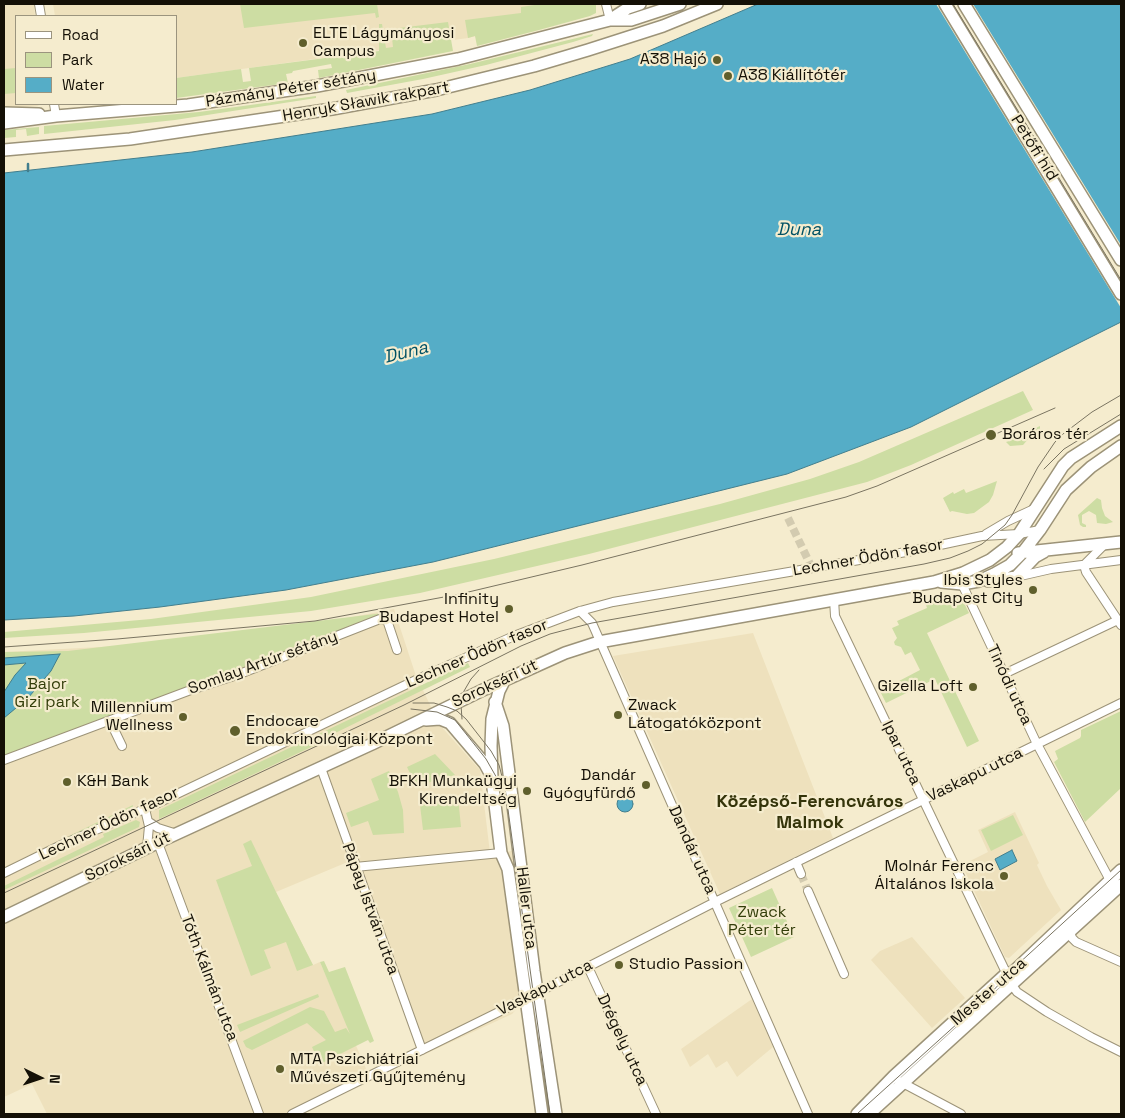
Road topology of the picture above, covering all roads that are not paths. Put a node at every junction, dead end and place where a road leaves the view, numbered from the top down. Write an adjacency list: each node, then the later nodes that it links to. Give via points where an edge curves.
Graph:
1 (606, 4): 7 (street)
2 (640, 4): 7 (main road, Pázmány Péter sétány)
3 (680, 4): 7 (main road, Pázmány Péter sétány, via 631,20)
4 (717, 4): 12 (main road, Henryk Sławik rakpart, via 663,26 588,50 436,90 130,139)
5 (945, 4): 14 (main road, Petőfi híd)
6 (964, 4): 13 (main road, Petőfi híd)
7 (610, 20): 10 (main road, Pázmány Péter sétány, via 458,59 317,86 188,105)
8 (54, 105): 10 (street)
9 (4, 113): 10 (main road, Pázmány Péter sétány)
10 (56, 116): 11 (main road, Pázmány Péter sétány)
11 (4, 123)
12 (4, 150)
13 (1121, 260)
14 (1121, 294)
15 (1121, 426): 17 (main road, via 1071,458)
16 (1121, 446): 18 (main road, via 1066,490)
17 (1036, 508): 19 (main road); 20 (street, Lechner Ödön fasor)
18 (1040, 530): 19 (street, Lechner Ödön fasor); 24 (main road)
19 (1019, 534): 20 (street, Lechner Ödön fasor); 25 (main road)
20 (982, 536): 33 (street, Lechner Ödön fasor, via 903,553 613,602)
21 (1121, 542): 22 (main road)
22 (1105, 544): 23 (main road); 27 (street)
23 (1050, 549): 24 (main road); 28 (main road, via 1035,557)
24 (1023, 552): 25 (main road); 29 (main road, via 1010,565)
25 (990, 560): 30 (main road, Soroksári út)
26 (1121, 560): 27 (street)
27 (1084, 565): 28 (street); 34 (street)
28 (1016, 576): 29 (main road)
29 (979, 581): 31 (main road, Soroksári út)
30 (934, 582): 31 (main road, Soroksári út); 32 (main road, Soroksári út)
31 (962, 584): 37 (street, Tinódi utca)
32 (834, 599): 35 (main road, Soroksári út); 49 (street, Ipar utca, via 835,616)
33 (580, 611): 35 (street, Dandár utca, via 592,623); 50 (street, Lechner Ödön fasor, via 420,678)
34 (1120, 622): 37 (street)
35 (600, 642): 38 (main road, Soroksári út, via 554,657); 62 (street, Dandár utca)
36 (397, 650): 42 (street, Somlay Artúr sétány, via 387,620 380,619)
37 (1004, 674): 44 (street, Tinódi utca)
38 (505, 679): 39 (main road, Soroksári út); 40 (main road, Haller utca)
39 (485, 688): 40 (main road, Haller utca); 43 (main road, Soroksári út)
40 (496, 703): 48 (main road, Haller utca, via 491,732); 70 (main road, Haller utca, via 503,726)
41 (1121, 703): 44 (street, Vaskapu utca)
42 (110, 721): 45 (street); 46 (street, Somlay Artúr sétány)
43 (414, 722): 47 (main road, Soroksári út); 48 (main road, Haller utca, via 440,719 450,723)
44 (1037, 744): 49 (street, Vaskapu utca); 60 (street, Tinódi utca)
45 (122, 746)
46 (4, 760)
47 (321, 768): 52 (main road, Soroksári út); 56 (street, Pápay István utca)
48 (492, 777): 54 (main road, Haller utca)
49 (924, 801): 55 (street, Vaskapu utca); 67 (street, Ipar utca)
50 (146, 809): 51 (street); 58 (street, Lechner Ödön fasor)
51 (149, 822): 52 (street); 53 (street)
52 (177, 834): 53 (main road, Soroksári út)
53 (152, 845): 63 (main road, Soroksári út); 75 (street, Tóth Kálmán utca)
54 (501, 853): 56 (street); 71 (main road, Haller utca, via 508,869)
55 (796, 862): 59 (street); 62 (street, Vaskapu utca)
56 (355, 867): 72 (street, Pápay István utca)
57 (1121, 870): 60 (main road, Mester utca)
58 (4, 873)
59 (801, 874)
60 (1115, 885): 64 (main road, Mester utca)
61 (808, 891): 68 (street)
62 (716, 902): 66 (street, Vaskapu utca); 80 (street, Dandár utca)
63 (4, 917)
64 (1070, 926): 65 (street, via 1076,942); 67 (main road, Mester utca); 69 (main road, Mester utca)
65 (1121, 962)
66 (588, 967): 70 (street, Vaskapu utca); 79 (street, Drégely utca)
67 (1009, 973): 69 (street, Ipar utca); 74 (main road, Mester utca)
68 (844, 974)
69 (1012, 985): 73 (street, via 1047,1012); 74 (main road, Mester utca)
70 (538, 992): 71 (street, Vaskapu utca); 78 (main road, Haller utca)
71 (526, 999): 72 (street, Vaskapu utca); 77 (main road, Haller utca)
72 (422, 1050): 76 (street, Vaskapu utca)
73 (1121, 1052)
74 (899, 1079): 81 (main road, Mester utca); 82 (main road, Mester utca); 83 (street)
75 (259, 1114)
76 (292, 1114)
77 (542, 1114)
78 (556, 1114)
79 (656, 1114)
80 (808, 1114)
81 (857, 1114)
82 (869, 1114)
83 (961, 1114)

